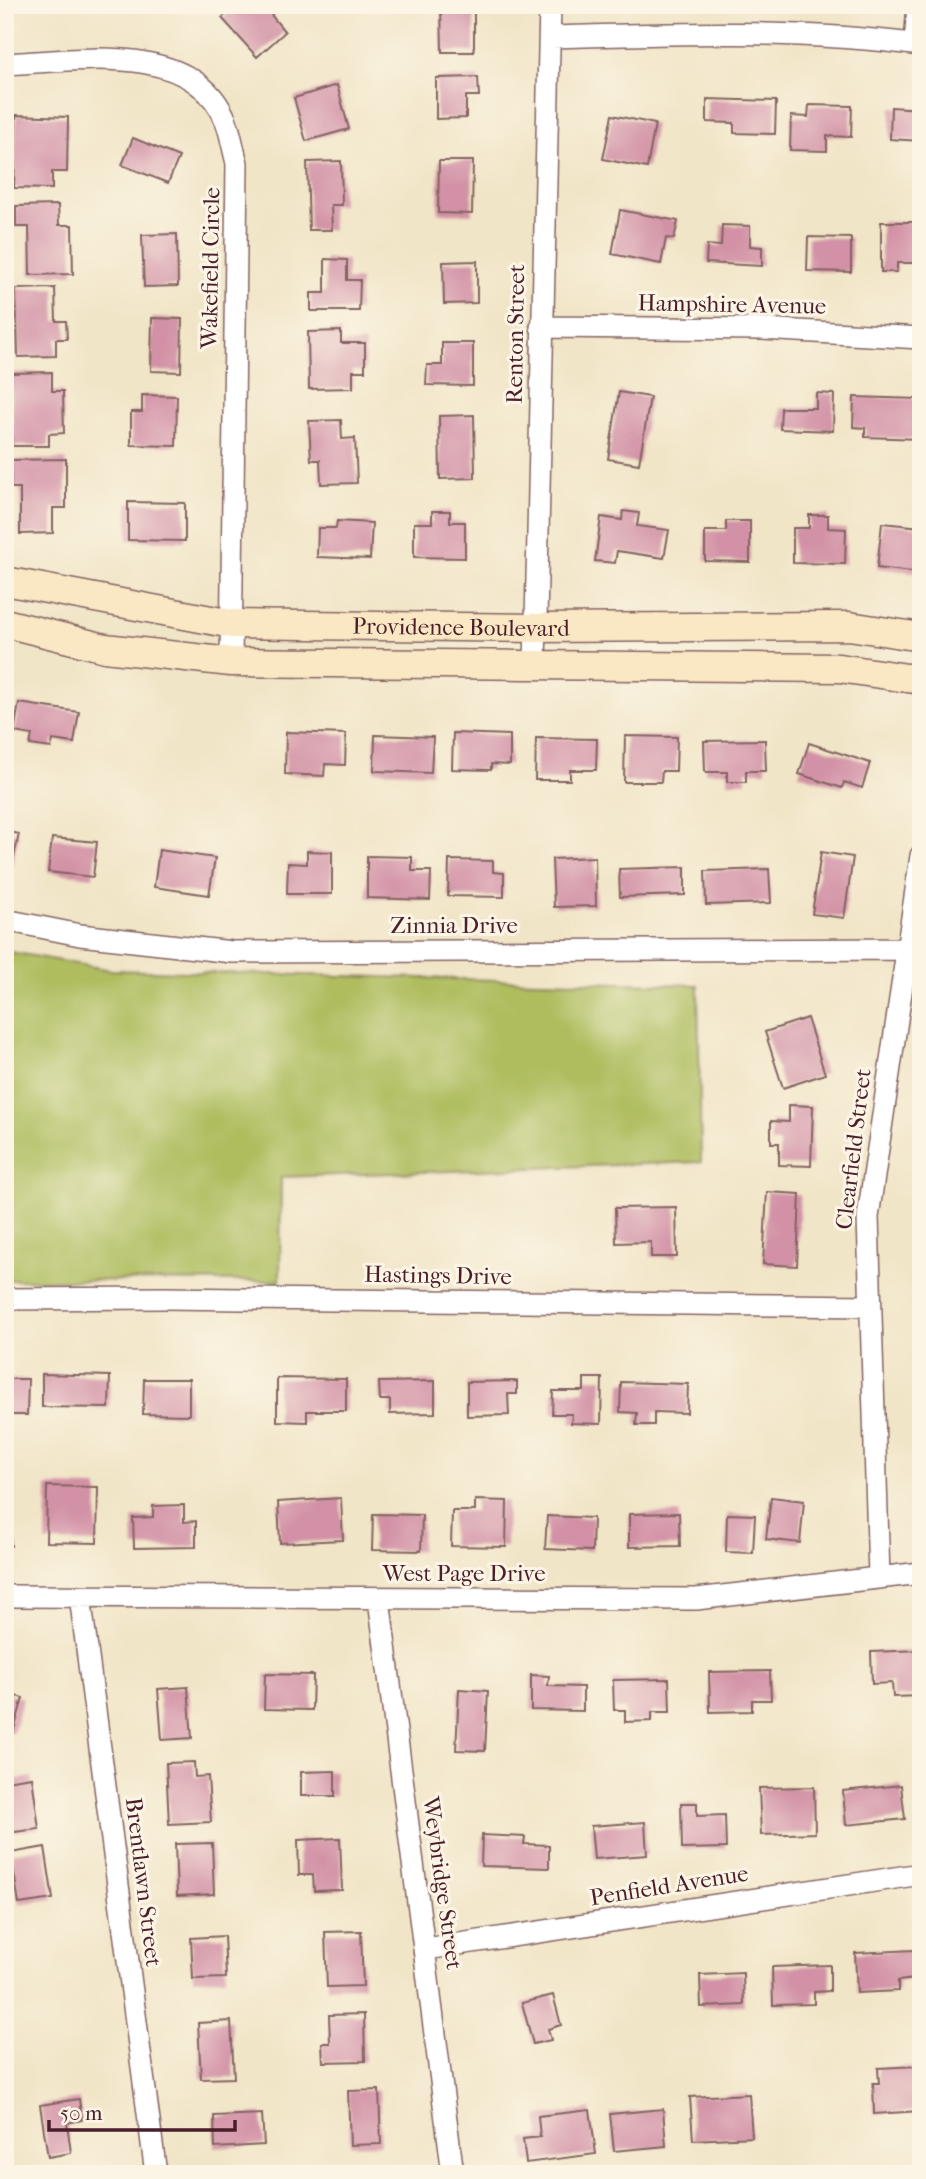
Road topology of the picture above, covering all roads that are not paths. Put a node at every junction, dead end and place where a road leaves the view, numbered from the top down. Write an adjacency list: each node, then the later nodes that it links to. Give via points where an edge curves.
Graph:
1 (550, 5): 3 (street, Renton Street)
2 (918, 5): 4 (street)
3 (551, 37): 4 (street, via 800,34); 6 (street, Renton Street)
4 (918, 44)
5 (5, 64): 10 (street, Wakefield Circle, via 134,58 168,66 205,92 225,119 237,163)
6 (541, 327): 7 (street, Hampshire Avenue, via 762,329); 11 (street, Renton Street)
7 (921, 338)
8 (5, 581): 10 (main road, Providence Boulevard)
9 (5, 623): 13 (main road, Providence Boulevard, via 105,648)
10 (232, 624): 11 (main road, Providence Boulevard); 13 (street, Wakefield Circle)
11 (536, 628): 12 (main road, Providence Boulevard, via 849,626); 14 (street, Renton Street)
12 (921, 637)
13 (231, 662): 14 (main road, Providence Boulevard)
14 (535, 665): 15 (main road, Providence Boulevard, via 839,667)
15 (921, 680)
16 (921, 856): 18 (street, Clearfield Street)
17 (5, 920): 18 (street, Zinnia Drive, via 80,935 232,952)
18 (905, 949): 20 (street, Clearfield Street, via 868,1217)
19 (5, 1299): 20 (street, Hastings Drive)
20 (870, 1306): 22 (street, Clearfield Street)
21 (921, 1573): 22 (street, West Page Drive)
22 (879, 1577): 25 (street, West Page Drive, via 696,1599)
23 (5, 1596): 24 (street, West Page Drive)
24 (80, 1596): 25 (street, West Page Drive); 28 (street, Brentlawn Street)
25 (379, 1599): 27 (street, Weybridge Street)
26 (921, 1874): 27 (street, Penfield Avenue)
27 (426, 1949): 29 (street, Weybridge Street)
28 (156, 2174)
29 (453, 2174)

